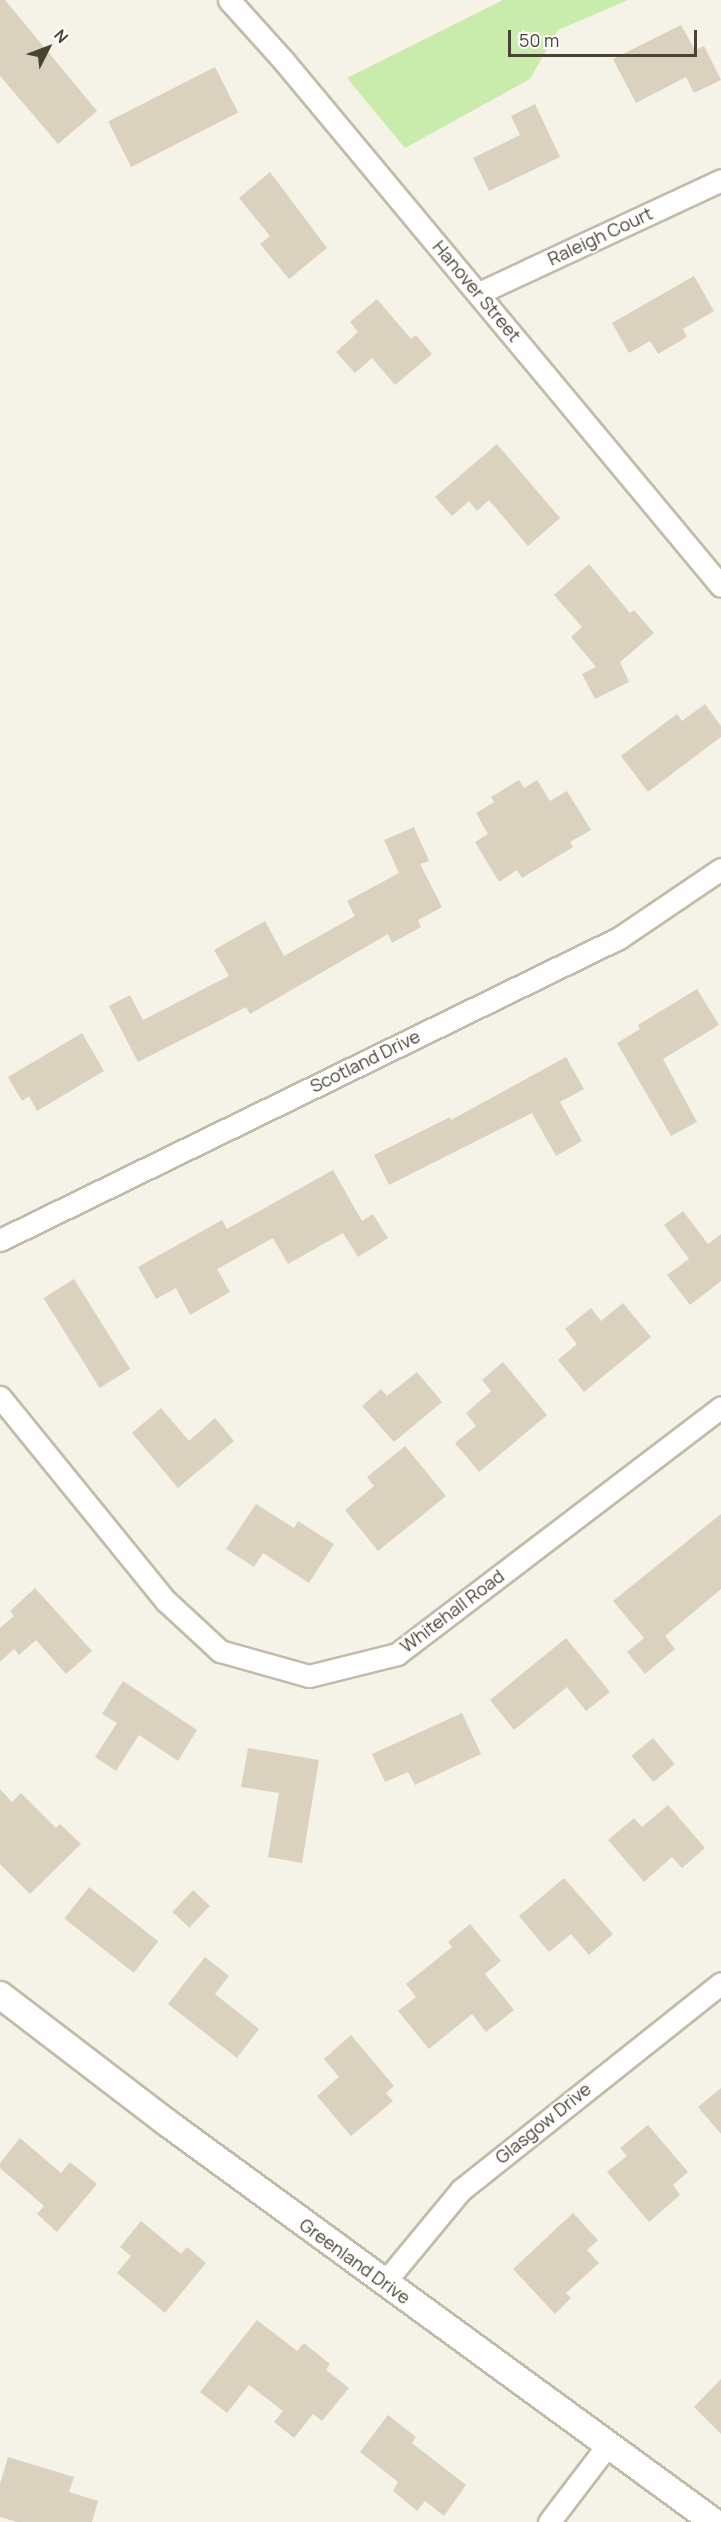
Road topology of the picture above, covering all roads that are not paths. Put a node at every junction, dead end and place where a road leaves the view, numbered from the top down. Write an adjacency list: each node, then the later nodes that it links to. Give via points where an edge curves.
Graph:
1 (229, 0): 3 (street, Hanover Street)
2 (721, 180): 3 (street, Raleigh Court)
3 (479, 293): 4 (street, Hanover Street)
4 (721, 586)
5 (721, 868): 6 (street, Scotland Drive, via 620,939)
6 (0, 1240)
7 (0, 1397): 8 (street, Whitehall Road, via 166,1601 220,1651 309,1676 397,1654)
8 (721, 1407)
9 (721, 1983): 11 (street, Glasgow Drive, via 461,2190)
10 (0, 1995): 11 (street, Greenland Drive)
11 (384, 2283): 12 (street, Greenland Drive)
12 (607, 2446): 13 (street); 14 (street, Greenland Drive)
13 (549, 2522)
14 (714, 2522)

